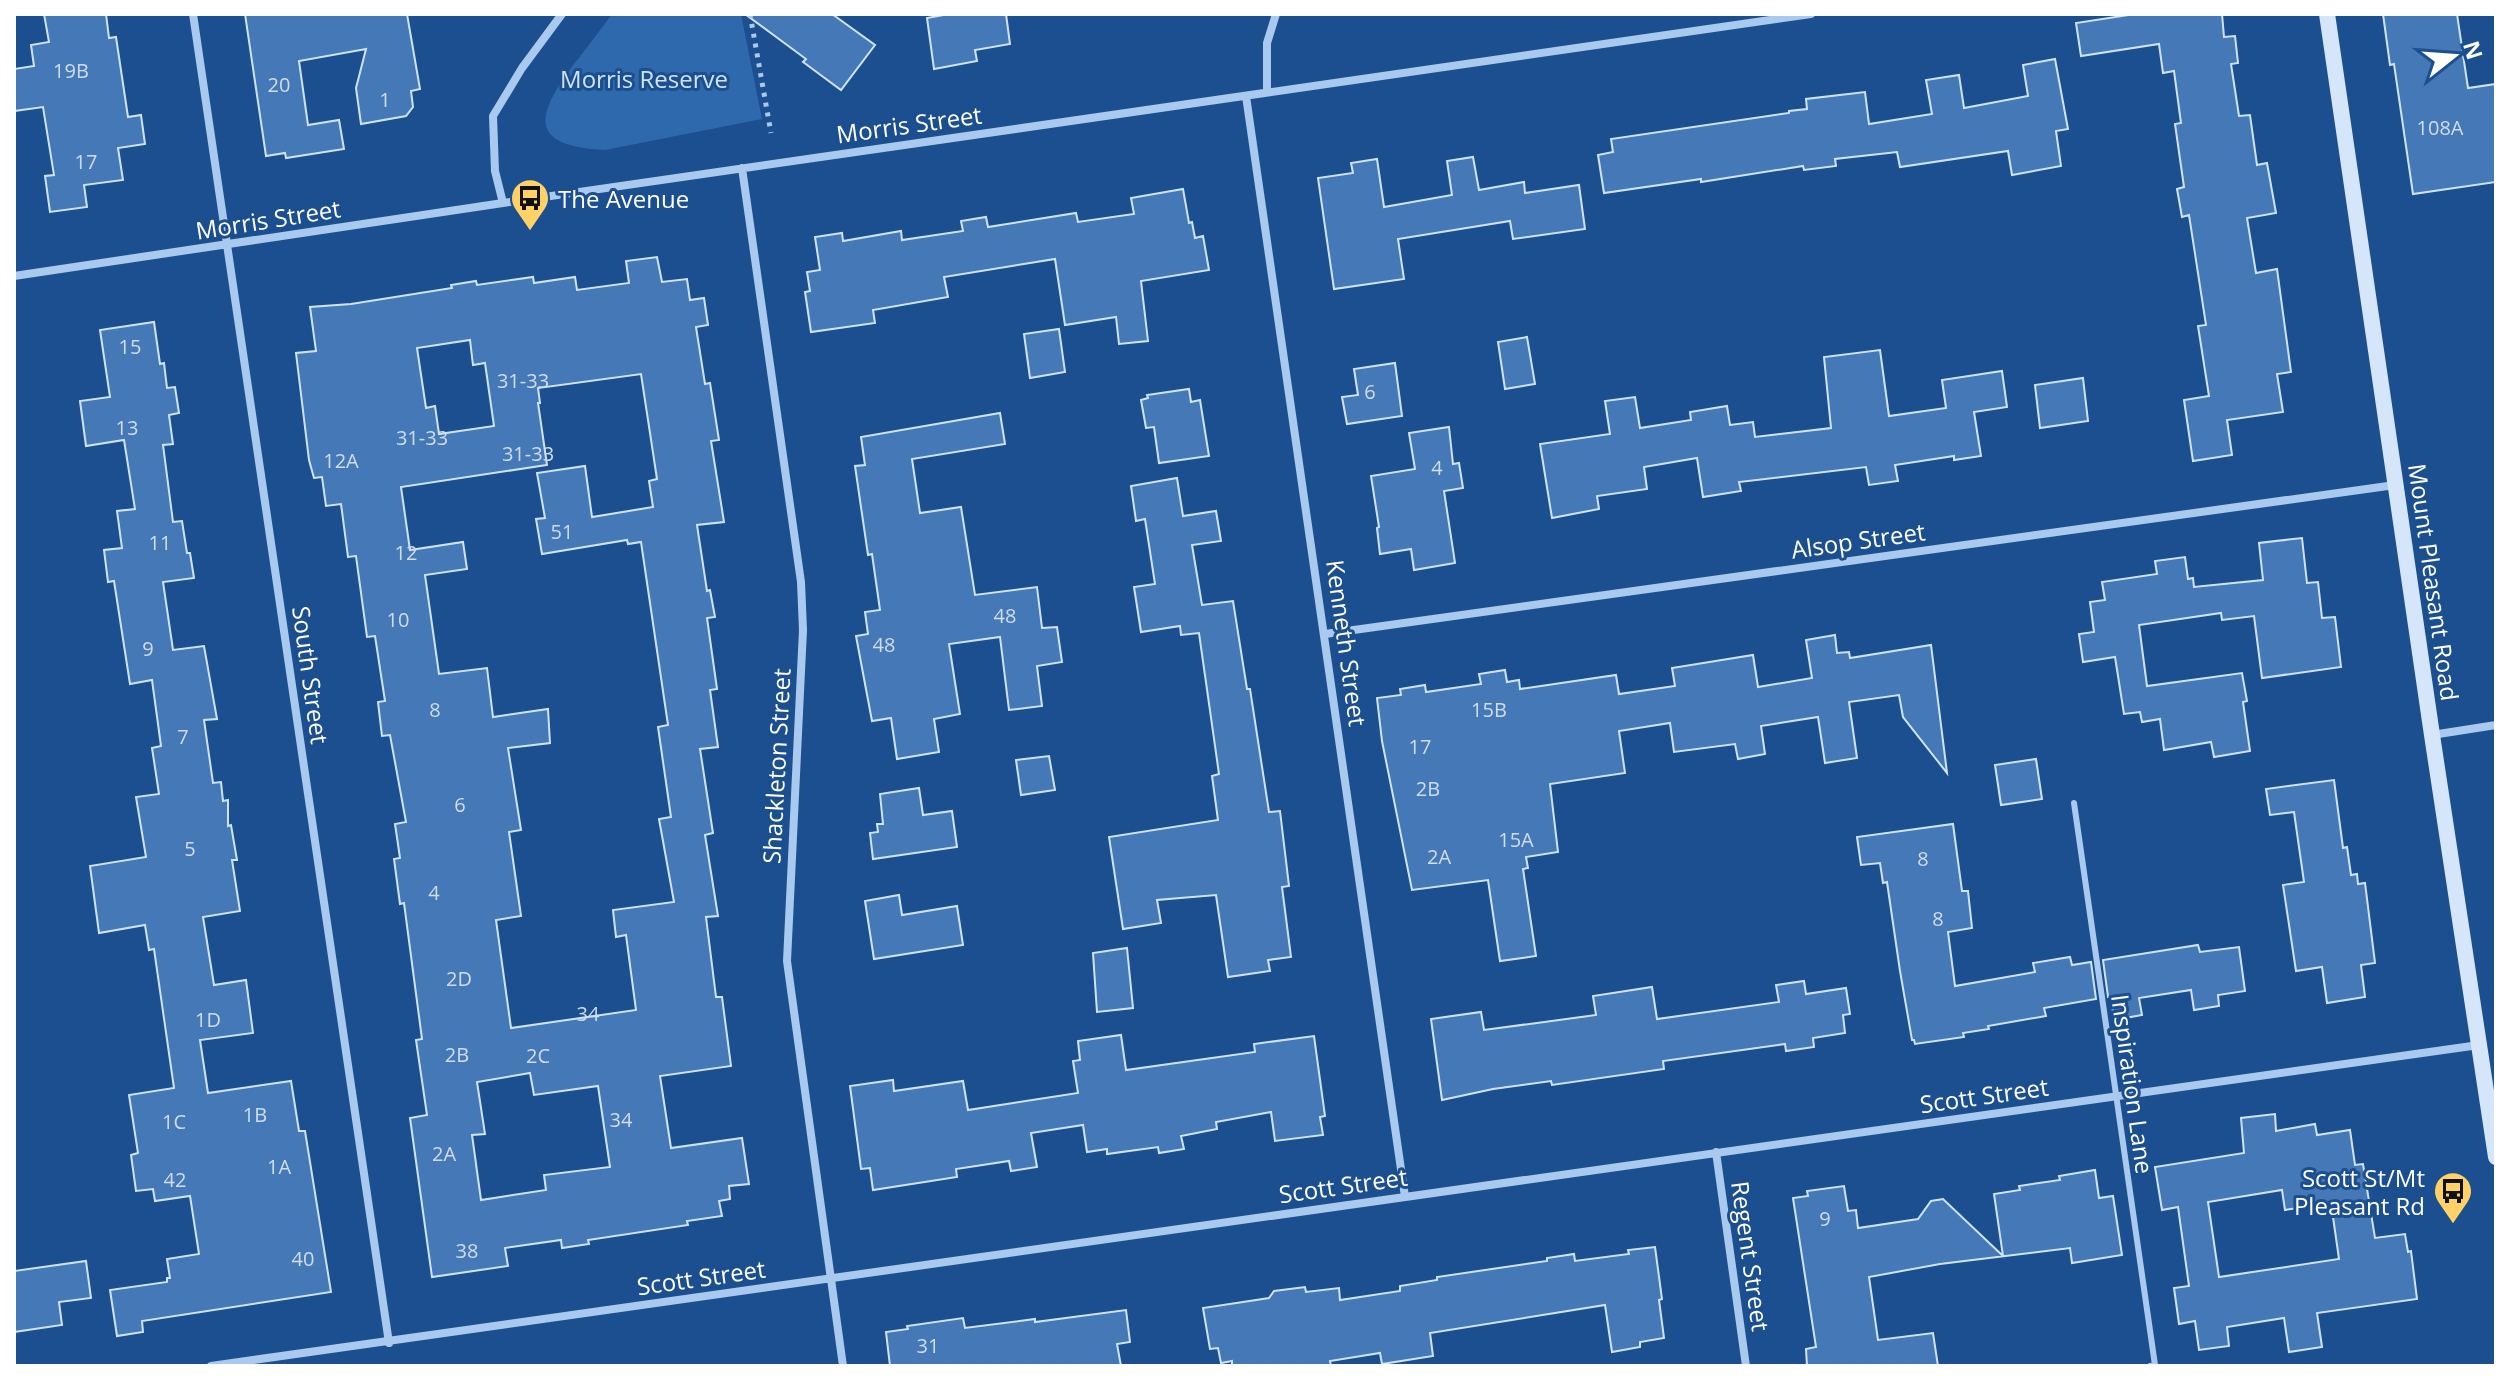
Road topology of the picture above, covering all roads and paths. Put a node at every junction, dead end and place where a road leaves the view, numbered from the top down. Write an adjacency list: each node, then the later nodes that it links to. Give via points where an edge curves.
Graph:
1 (193, 14): 12 (street, South Street)
2 (562, 14): 11 (street, via 493,116 495,171)
3 (750, 14): 9 (path)
4 (1276, 14): 7 (street, via 1267,43)
5 (1811, 14): 7 (street, Morris Street)
6 (2327, 14): 14 (street, Mount Pleasant Road)
7 (1267, 92): 8 (street, Morris Street)
8 (1246, 96): 10 (street, Morris Street); 15 (street, Kenneth Street)
9 (771, 133)
10 (742, 168): 11 (street, Morris Street); 24 (street, Shackleton Street, via 801,582 787,961)
11 (503, 203): 12 (street, Morris Street)
12 (227, 245): 13 (street, Morris Street); 25 (street, South Street)
13 (14, 276)
14 (2395, 485): 15 (street, Alsop Street); 17 (street, Mount Pleasant Road)
15 (1325, 634): 23 (street, Kenneth Street)
16 (2496, 725): 17 (street)
17 (2432, 735): 19 (street, Mount Pleasant Road)
18 (2074, 803): 20 (lane, Inspiration Lane)
19 (2479, 1045): 20 (street, Scott Street); 21 (street, Mount Pleasant Road)
20 (2116, 1096): 22 (street, Scott Street); 29 (lane, Inspiration Lane, via 2155,1365)
21 (2495, 1148)
22 (1716, 1152): 23 (street, Scott Street); 28 (street, Regent Street)
23 (1405, 1197): 24 (street, Scott Street)
24 (830, 1278): 25 (street, Scott Street); 27 (street, Shackleton Street)
25 (389, 1343): 26 (street, Scott Street)
26 (211, 1366)
27 (843, 1366)
28 (1746, 1366)
29 (2150, 1366)

